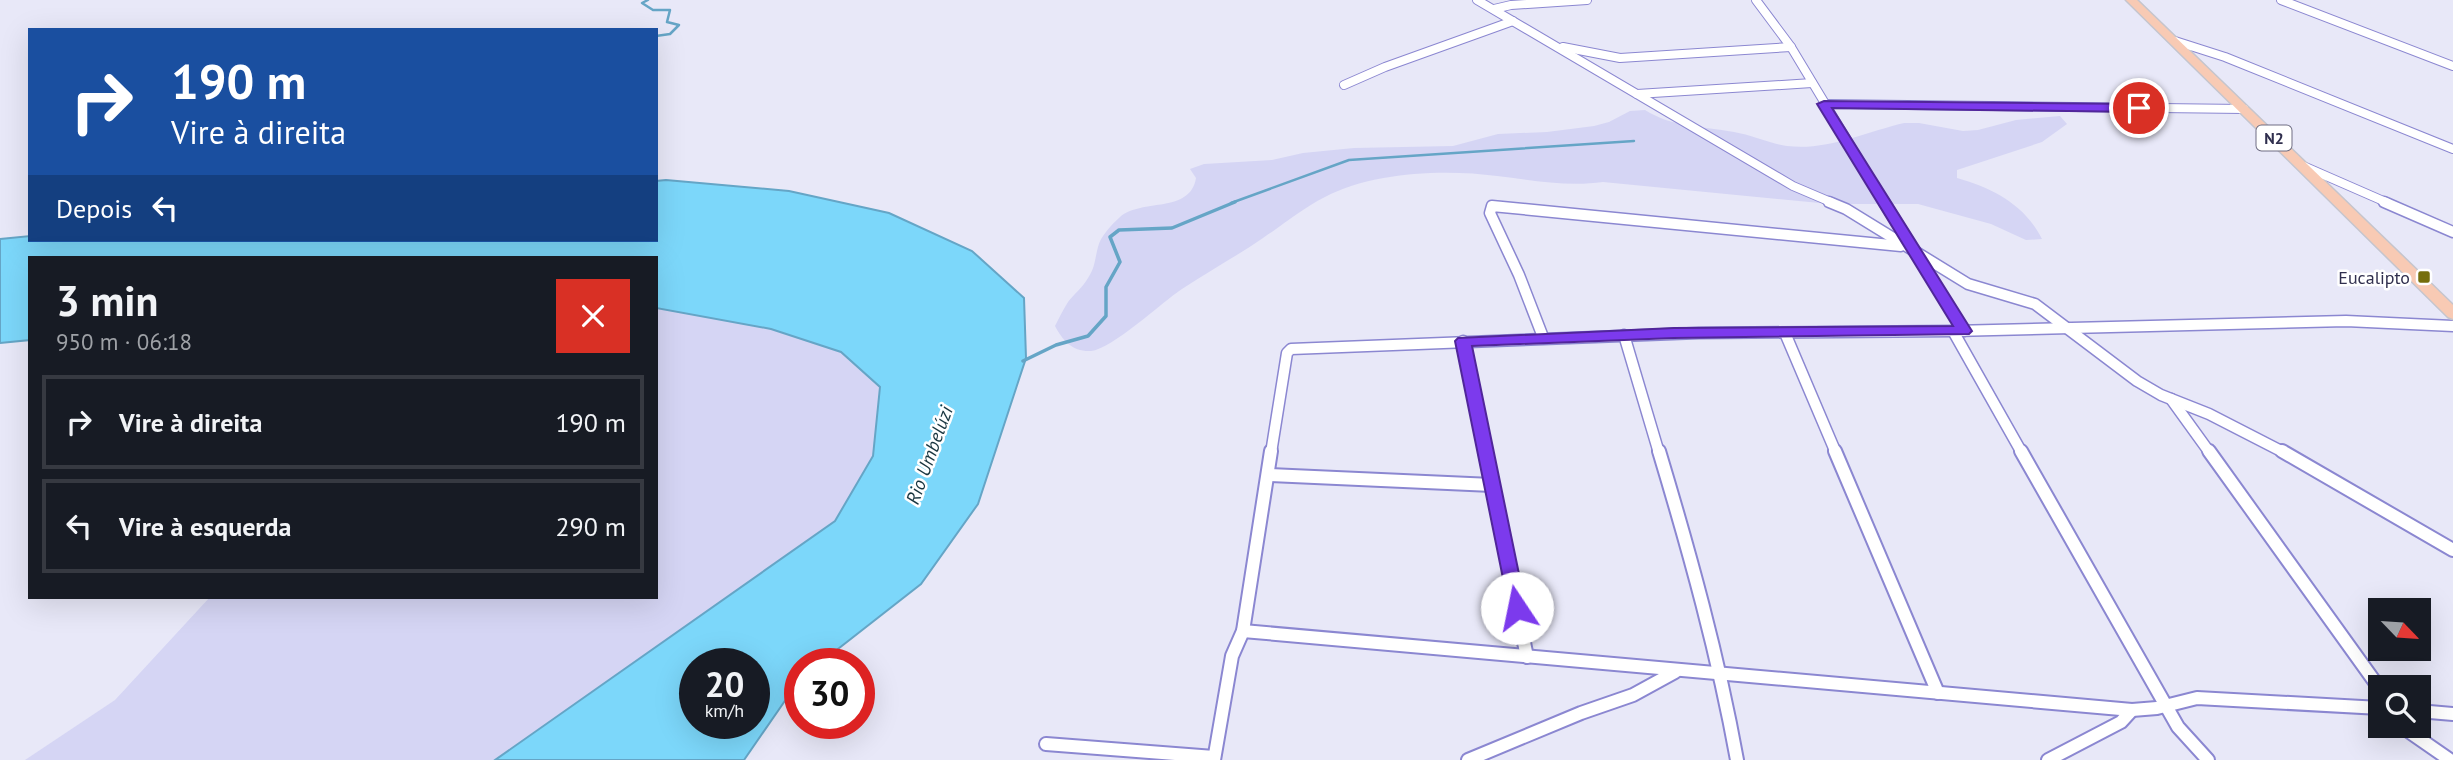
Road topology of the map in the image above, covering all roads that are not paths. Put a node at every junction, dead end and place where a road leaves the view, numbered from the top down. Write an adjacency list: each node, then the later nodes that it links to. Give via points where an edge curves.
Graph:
1 (1477, 0): 6 (street)
2 (1587, 0): 6 (street)
3 (1756, 0): 10 (street)
4 (2132, 0): 8 (main road, N2)
5 (2281, 0): 11 (street)
6 (1494, 9): 7 (street)
7 (1513, 21): 9 (street); 13 (street)
8 (2175, 41): 16 (main road, N2); 17 (street)
9 (1550, 43): 10 (street, via 1620,58); 14 (street)
10 (1791, 47): 12 (street)
11 (2453, 66)
12 (1812, 83): 14 (street); 15 (street)
13 (1344, 85)
14 (1637, 94): 20 (street, via 1793,186 1846,209)
15 (1824, 104): 16 (street); 21 (street)
16 (2244, 109): 18 (main road, N2)
17 (2453, 149)
18 (2301, 165): 19 (street); 22 (main road, N2)
19 (2453, 232)
20 (1903, 246): 21 (street); 28 (street, via 1492,206 1490,213)
21 (1919, 255): 24 (street, via 1968,284 2035,304); 25 (street)
22 (2453, 314)
23 (2453, 326): 24 (street, via 2346,321)
24 (2065, 327): 25 (street); 30 (street, via 2118,369)
25 (1959, 331): 26 (street); 40 (street)
26 (1785, 332): 27 (street); 39 (street)
27 (1624, 335): 28 (street); 38 (street)
28 (1543, 337): 29 (street)
29 (1463, 341): 31 (street, via 1291,349); 32 (street)
30 (2171, 400): 33 (street, via 2263,440); 37 (street)
31 (1268, 475): 32 (street); 34 (street)
32 (1492, 485): 35 (street)
33 (2453, 550)
34 (1243, 631): 35 (street); 47 (street, via 1232,656)
35 (1527, 657): 36 (street)
36 (1675, 672): 38 (street); 48 (street, via 1633,695)
37 (2370, 675)
38 (1722, 677): 39 (street); 49 (street)
39 (1938, 693): 42 (street)
40 (2168, 708): 41 (street, via 2197,698); 42 (street); 51 (street, via 2178,727)
41 (2368, 708)
42 (2132, 710): 50 (street, via 2121,722)
43 (2431, 712): 44 (street)
44 (2453, 714)
45 (2419, 738): 52 (street)
46 (1046, 744): 47 (street)
47 (1214, 758)
48 (1468, 760)
49 (1737, 760)
50 (2048, 760)
51 (2208, 760)
52 (2450, 760)

